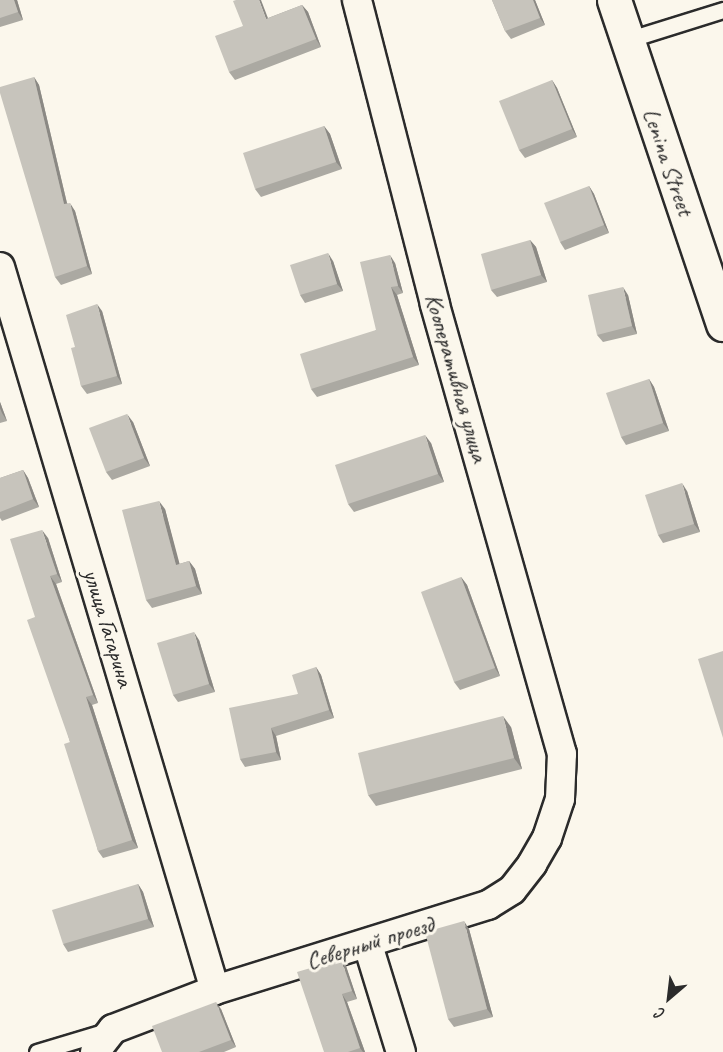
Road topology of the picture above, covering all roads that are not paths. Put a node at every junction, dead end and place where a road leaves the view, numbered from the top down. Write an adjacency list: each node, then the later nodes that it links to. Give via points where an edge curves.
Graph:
1 (357, 0): 7 (street, Кооперативная улица, via 435,304)
2 (614, 0): 4 (street, Lenina Street)
3 (723, 10): 4 (lane)
4 (627, 40): 6 (street, Lenina Street)
5 (0, 267): 9 (street, улица Гагарина)
6 (723, 324)
7 (562, 754): 8 (street, Северный проезд, via 560,799 547,838 512,890 488,905)
8 (368, 945): 9 (street, Северный проезд); 13 (street)
9 (215, 990): 10 (street, Северный проезд)
10 (113, 1029): 11 (lane); 12 (street)
11 (37, 1052)
12 (95, 1052)
13 (401, 1052)

